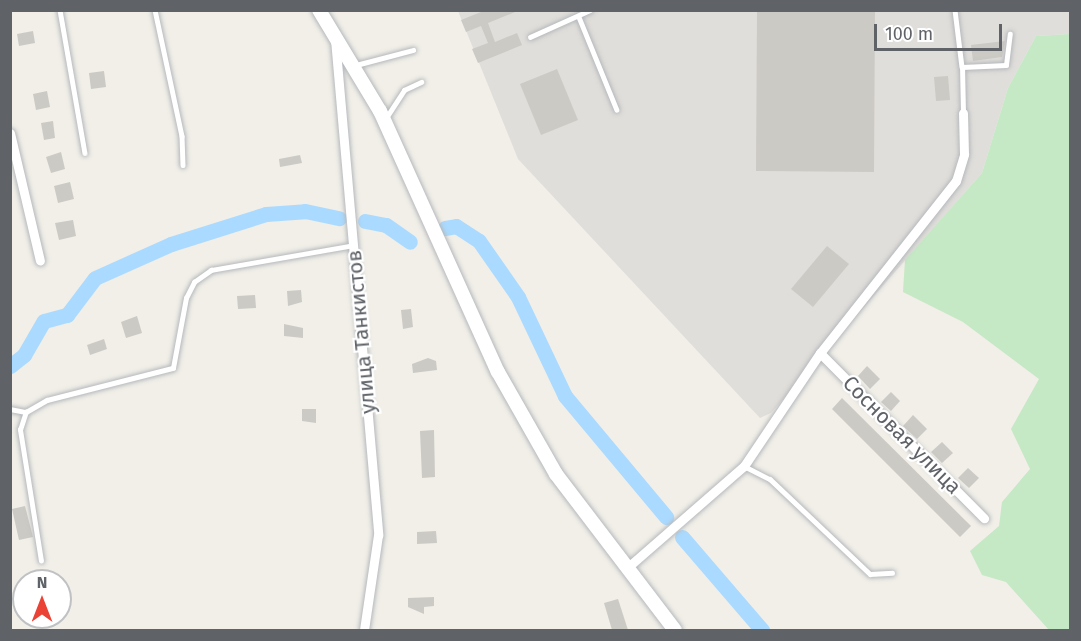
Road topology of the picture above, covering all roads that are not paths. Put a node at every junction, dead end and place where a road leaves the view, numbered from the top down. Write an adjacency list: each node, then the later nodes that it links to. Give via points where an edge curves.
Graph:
1 (60, 10): 18 (lane)
2 (155, 10): 19 (lane, via 182,136)
3 (319, 10): 7 (main road)
4 (590, 10): 6 (lane)
5 (955, 10): 12 (lane)
6 (579, 18): 9 (lane); 14 (lane)
7 (334, 33): 11 (main road); 20 (street, улица Танкистов)
8 (1010, 34): 12 (lane, via 1006,65)
9 (530, 37)
10 (412, 50): 11 (lane)
11 (353, 65): 16 (main road)
12 (962, 67): 15 (lane)
13 (421, 82): 16 (lane, via 404,90)
14 (617, 110)
15 (963, 113): 22 (street, via 964,154 956,181)
16 (385, 120): 28 (main road, via 498,372 556,474)
17 (10, 132): 21 (street)
18 (85, 153)
19 (183, 165)
20 (354, 245): 24 (lane, via 211,270 194,282 186,298 173,368 46,400); 30 (street, улица Танкистов, via 378,535)
21 (40, 261)
22 (820, 353): 25 (street); 26 (street, Сосновая улица)
23 (10, 408): 24 (lane)
24 (26, 412): 27 (lane, via 20,430)
25 (744, 465): 28 (street); 29 (lane, via 770,479 870,574)
26 (984, 518)
27 (41, 561)
28 (627, 568): 31 (main road)
29 (892, 573)
30 (364, 630)
31 (675, 630)

